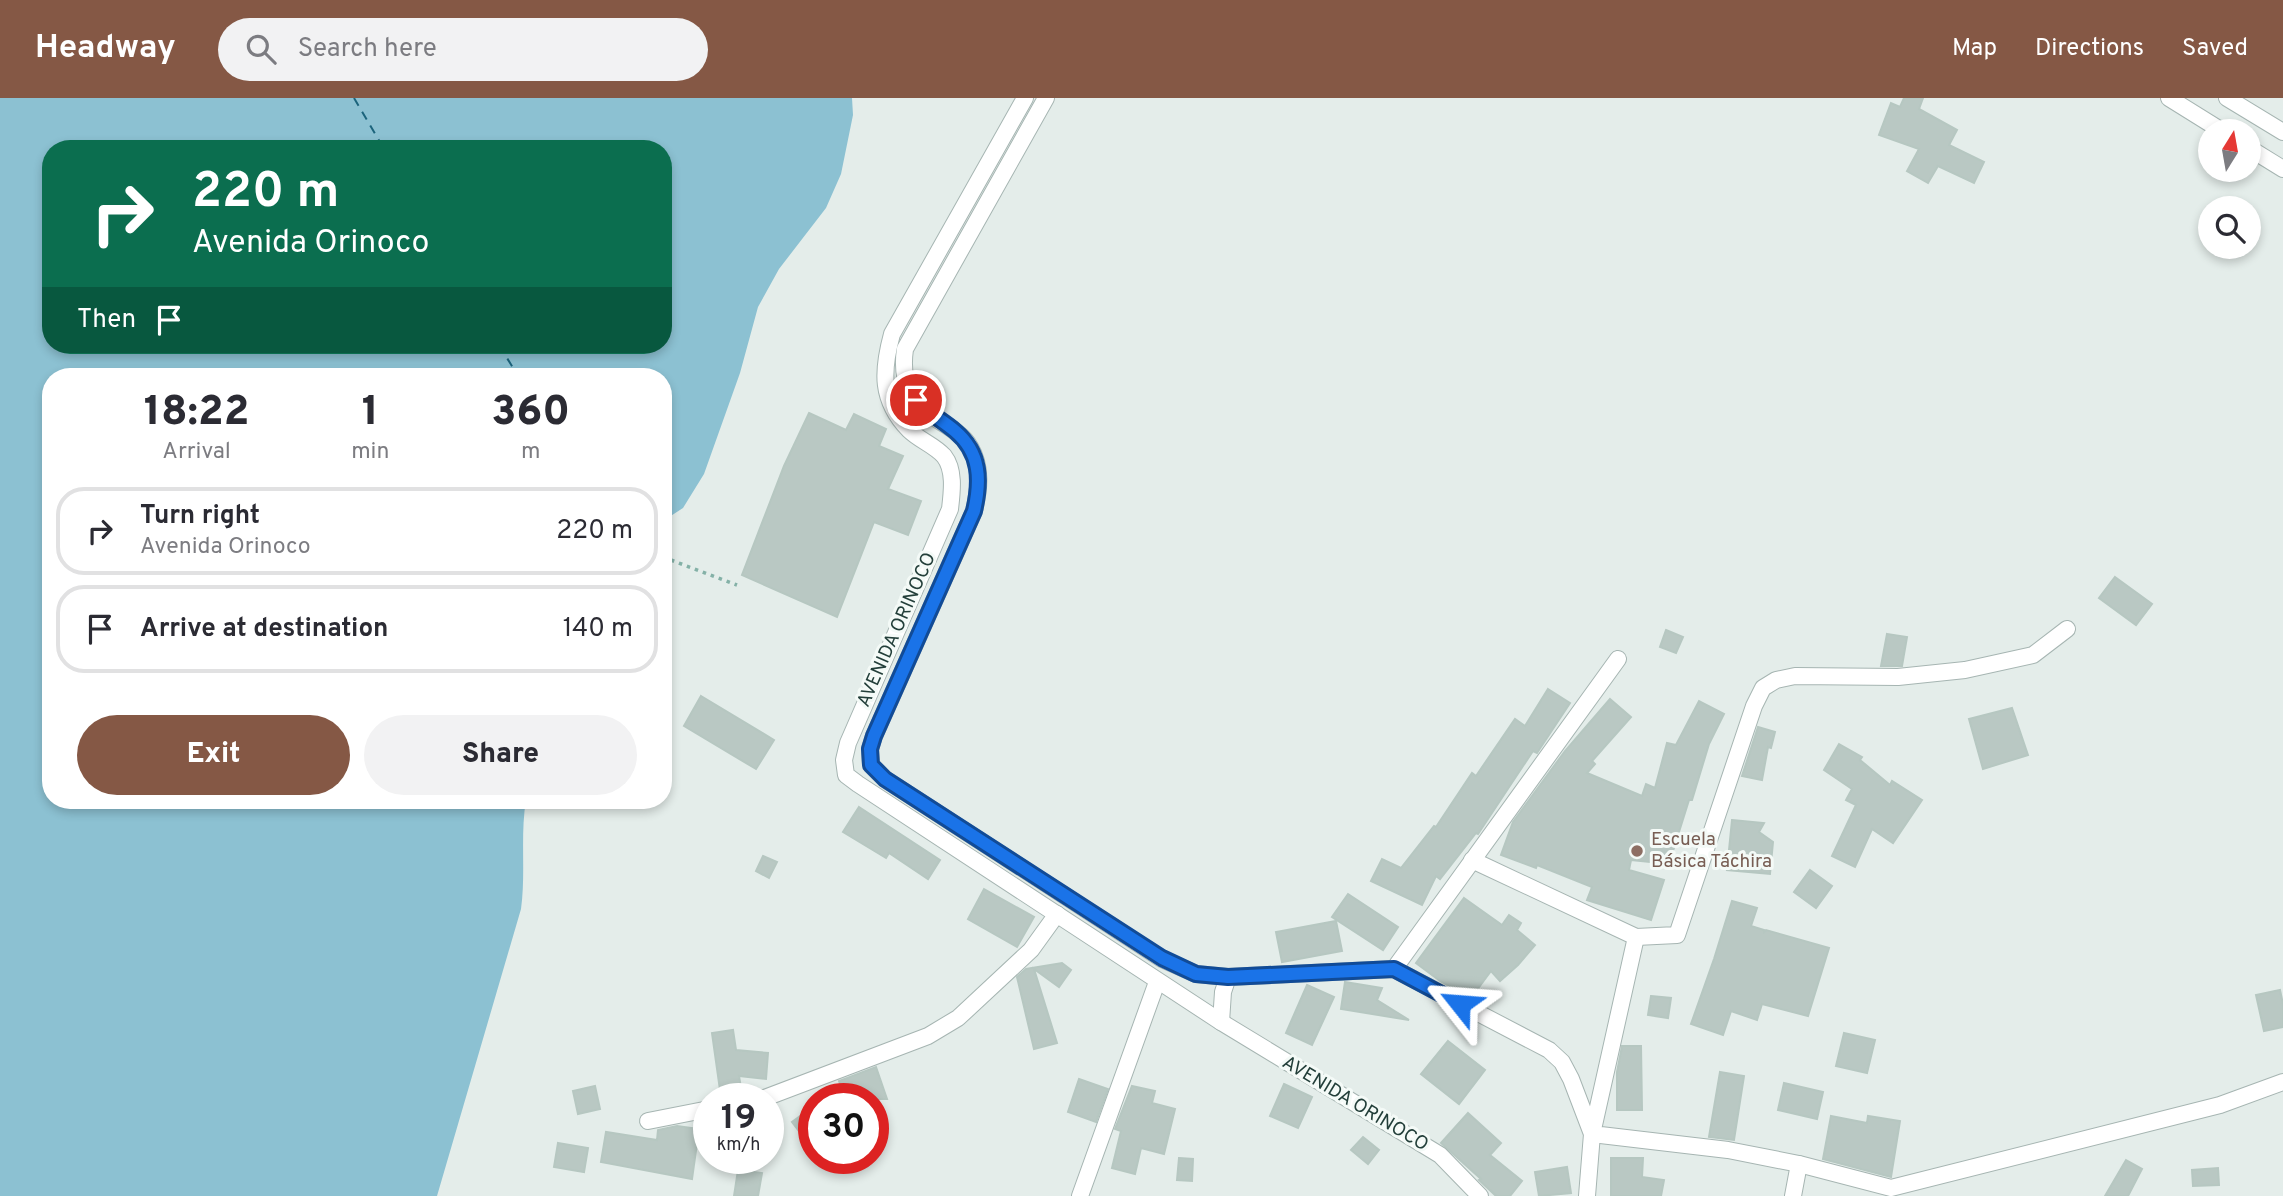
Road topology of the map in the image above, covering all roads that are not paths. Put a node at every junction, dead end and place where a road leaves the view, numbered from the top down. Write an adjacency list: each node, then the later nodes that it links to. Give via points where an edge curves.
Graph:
1 (1025, 98): 12 (street, AVENIDA ORINOCO, via 892,334 884,363 887,392 897,415 910,432 945,457 953,480 950,509 844,760 846,775 858,785)
2 (1046, 98): 15 (street, AVENIDA ORINOCO, via 905,349 902,368 906,384 928,412 970,447 979,486 974,511 874,736 871,765 885,779 1162,958 1196,974)
3 (2169, 98): 5 (street)
4 (2227, 98): 6 (street)
5 (2203, 119)
6 (2283, 132)
7 (2261, 155): 8 (street)
8 (2283, 169)
9 (2067, 629): 13 (street, via 2033,655 1965,670 1898,677 1795,676 1763,688 1677,935)
10 (1618, 659): 11 (street)
11 (1472, 860): 13 (street); 14 (street)
12 (1057, 914): 16 (street, AVENIDA ORINOCO); 19 (street, via 1031,950 958,1018 928,1036)
13 (1636, 937): 22 (street)
14 (1394, 969): 15 (street, AVENIDA ORINOCO); 22 (street, via 1549,1050 1571,1079)
15 (1228, 977): 17 (street)
16 (1157, 982): 17 (street, AVENIDA ORINOCO); 24 (street)
17 (1221, 1022): 25 (street, AVENIDA ORINOCO, via 1440,1155)
18 (2283, 1082): 23 (street, via 2220,1105 1891,1188)
19 (784, 1092)
20 (693, 1112): 21 (street)
21 (648, 1121)
22 (1592, 1134): 23 (street, via 1728,1150); 26 (street)
23 (1799, 1164): 27 (street)
24 (1080, 1196)
25 (1480, 1196)
26 (1587, 1196)
27 (1793, 1196)

